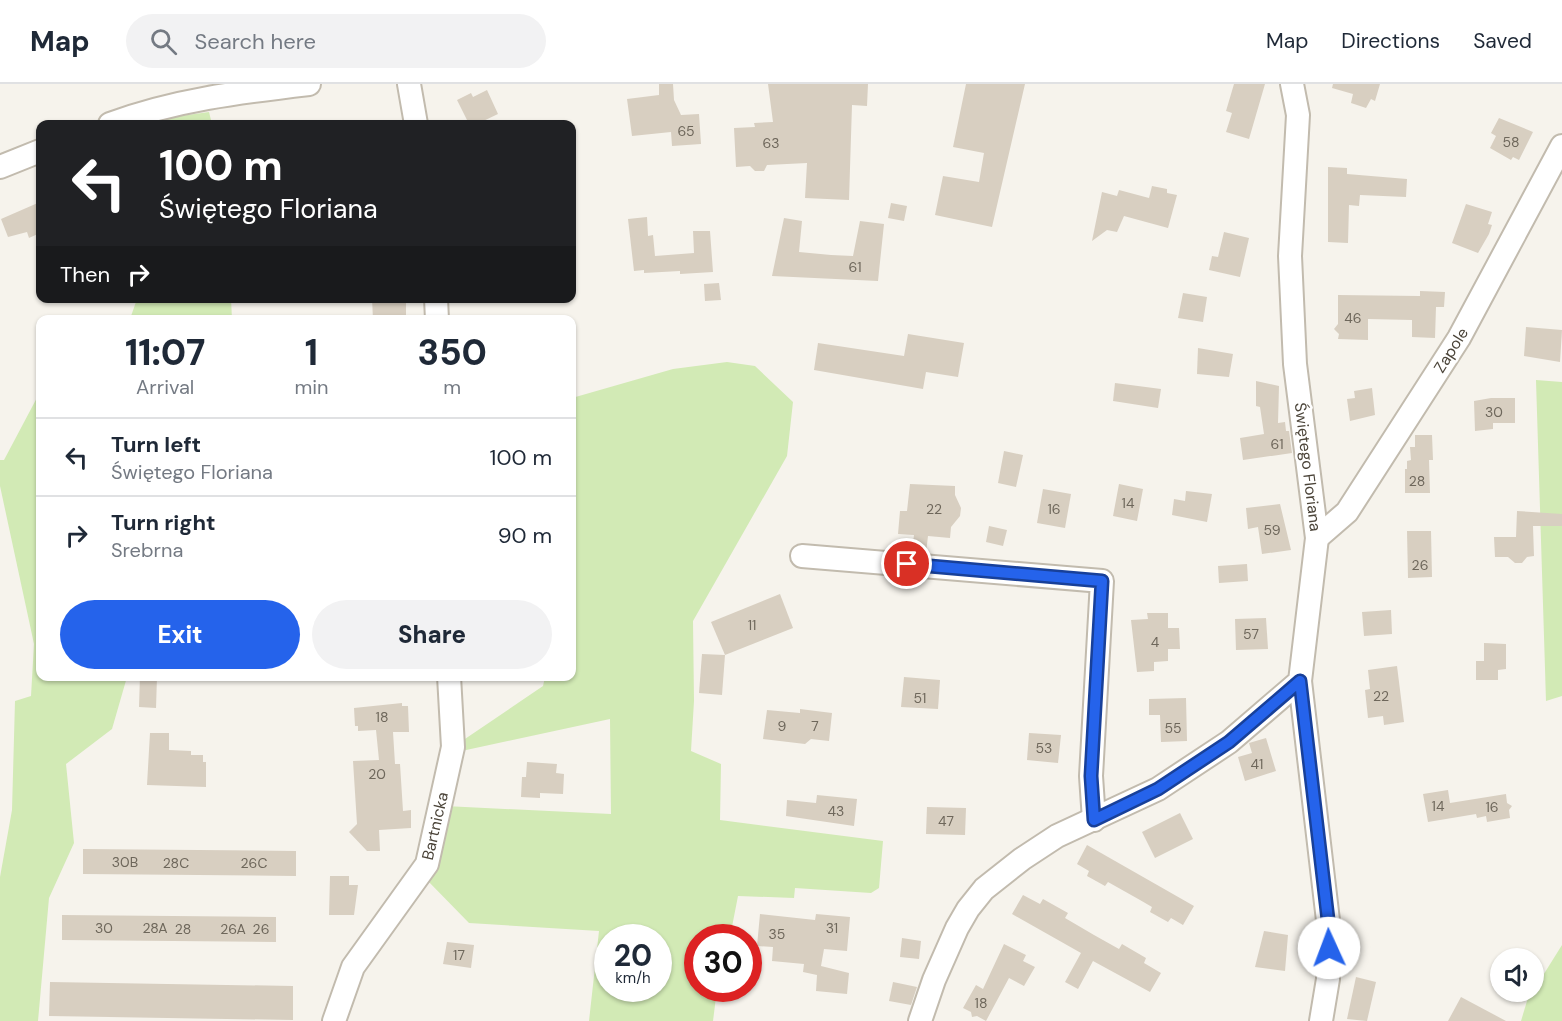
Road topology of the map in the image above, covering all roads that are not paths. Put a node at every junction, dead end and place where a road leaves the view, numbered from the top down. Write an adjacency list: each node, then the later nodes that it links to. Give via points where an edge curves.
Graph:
1 (309, 84): 4 (street, via 241,92 150,110)
2 (409, 84): 5 (street)
3 (1292, 84): 9 (street, Świętego Floriana, via 1298,116 1290,256 1295,364)
4 (121, 120)
5 (415, 120)
6 (1562, 147): 9 (street, Zapole, via 1459,338 1347,512)
7 (36, 153): 8 (street)
8 (0, 167)
9 (1317, 538): 12 (street, Świętego Floriana)
10 (802, 556): 13 (street, via 1102,581 1091,776)
11 (449, 681): 14 (street, Bartnicka, via 453,747 427,864 353,967)
12 (1300, 681): 13 (street, via 1229,742 1158,789); 16 (street, Świętego Floriana, via 1329,928 1328,979)
13 (1094, 820): 15 (street, via 1057,836 984,890 957,928)
14 (334, 1021)
15 (920, 1021)
16 (1321, 1021)

